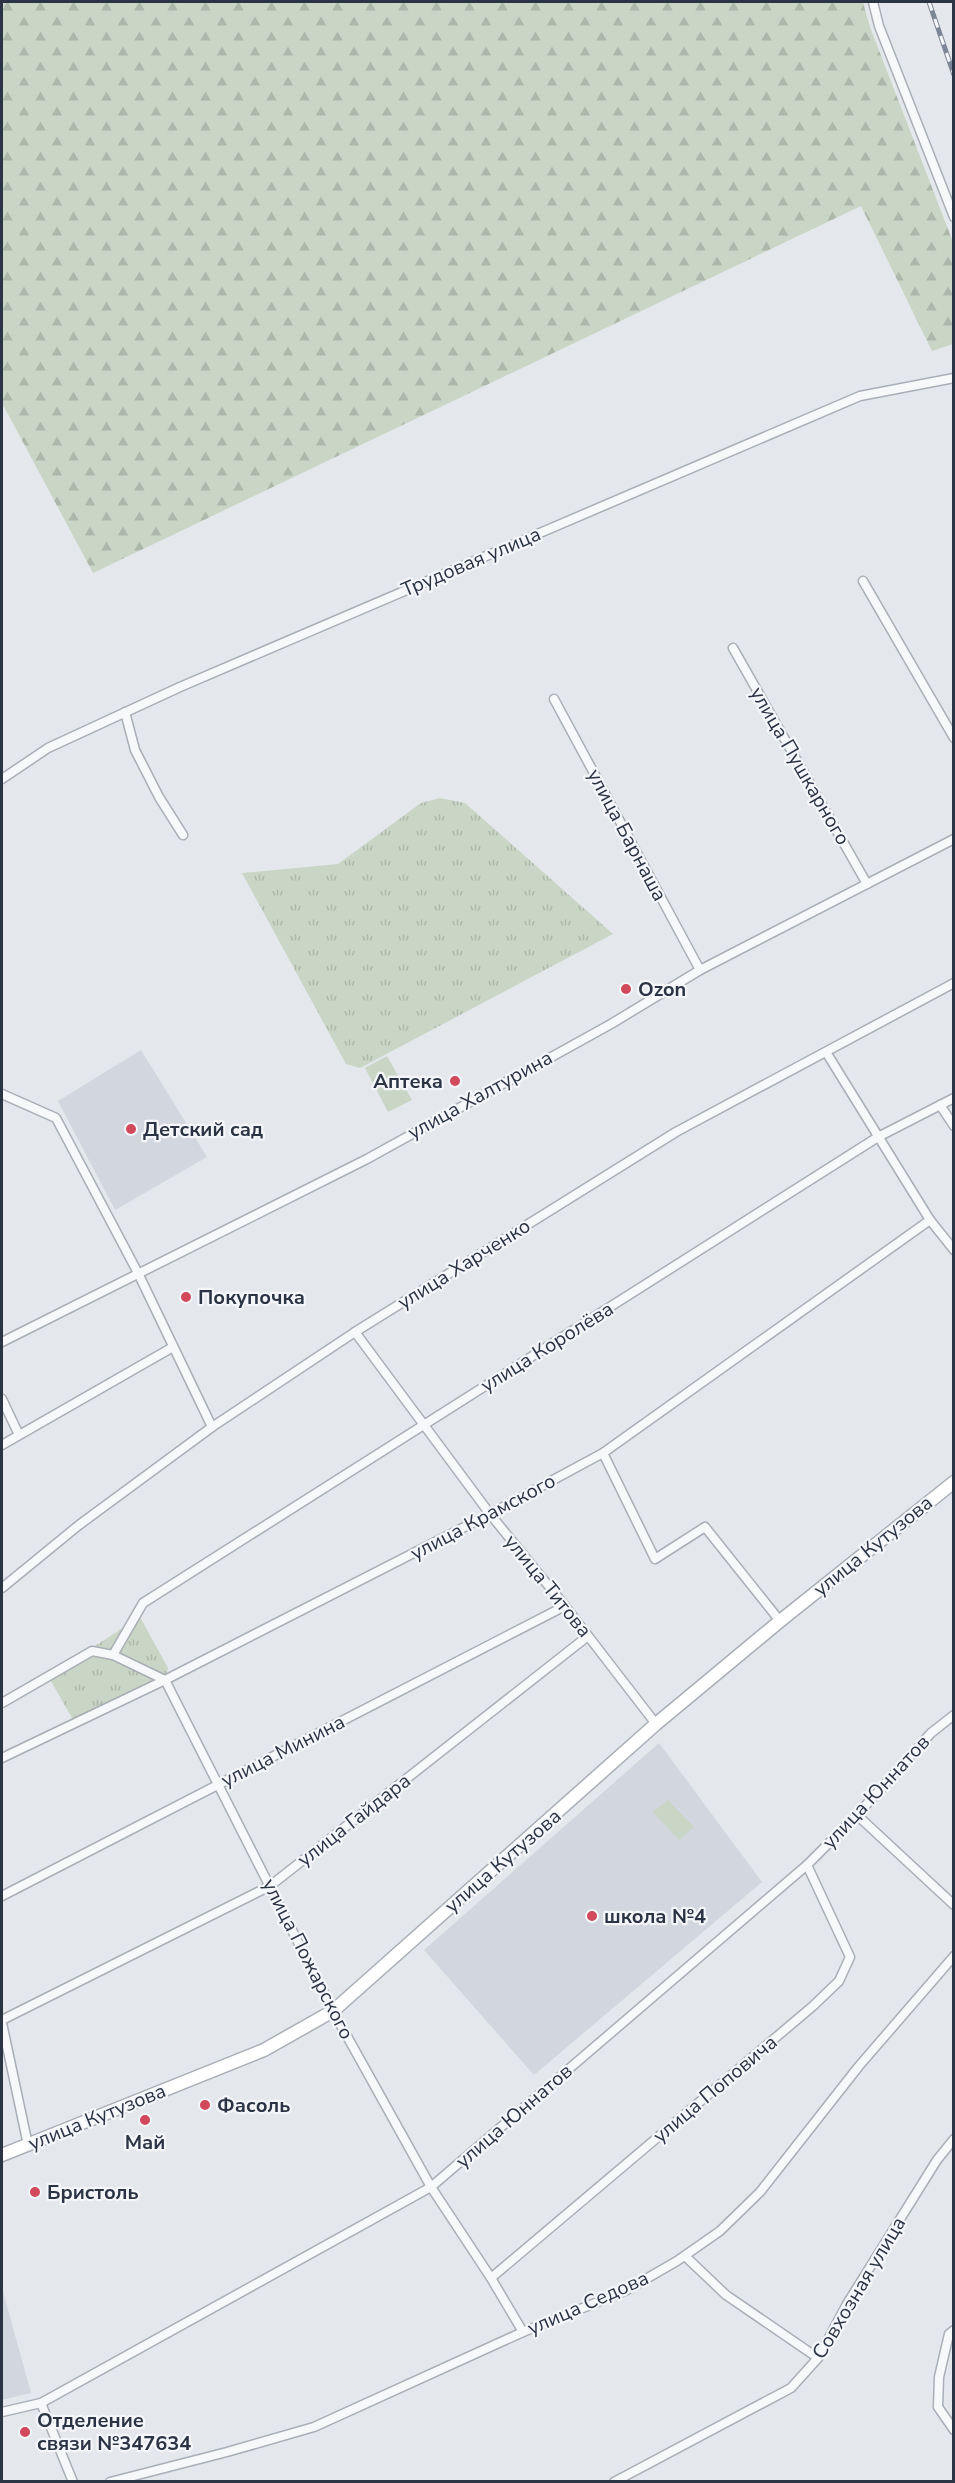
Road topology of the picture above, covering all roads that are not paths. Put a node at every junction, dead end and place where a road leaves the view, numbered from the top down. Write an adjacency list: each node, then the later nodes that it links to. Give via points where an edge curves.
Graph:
1 (873, 2): 2 (street)
2 (954, 217)
3 (954, 378): 7 (street, Трудовая улица, via 860,396)
4 (863, 581): 8 (street)
5 (733, 648): 12 (street, улица Пушкарного)
6 (554, 699): 13 (street, улица Барнаша)
7 (125, 712): 9 (street, Трудовая улица, via 48,748); 10 (street, via 135,750)
8 (954, 738)
9 (2, 778)
10 (183, 835)
11 (954, 839): 12 (street, улица Халтурина)
12 (867, 884): 13 (street, улица Халтурина)
13 (700, 970): 23 (street, улица Халтурина, via 611,1024 367,1159)
14 (954, 983): 15 (street, улица Харченко)
15 (826, 1052): 20 (street); 24 (street, улица Харченко, via 676,1132)
16 (2, 1094): 23 (street, via 56,1118)
17 (954, 1098): 18 (street, улица Королёва)
18 (940, 1105): 19 (street); 20 (street, улица Королёва)
19 (954, 1126)
20 (878, 1137): 21 (street); 28 (street, улица Королёва)
21 (930, 1220): 22 (street); 32 (street, улица Крамского)
22 (954, 1250)
23 (138, 1273): 25 (street, улица Халтурина); 26 (street)
24 (355, 1332): 28 (street, улица Титова); 29 (street, улица Харченко)
25 (2, 1342)
26 (173, 1347): 29 (street); 30 (street)
27 (2, 1399): 30 (street)
28 (424, 1425): 34 (street, улица Титова); 39 (street, улица Королёва, via 143,1603)
29 (212, 1427): 35 (street, улица Харченко)
30 (19, 1435): 31 (street)
31 (2, 1445)
32 (603, 1453): 34 (street, улица Крамского); 37 (street, via 656,1559 705,1527)
33 (954, 1482): 37 (main road, улица Кутузова)
34 (490, 1514): 36 (street, улица Титова); 40 (street, улица Крамского)
35 (2, 1588)
36 (566, 1606): 38 (street, улица Титова); 45 (street, улица Минина)
37 (780, 1621): 43 (main road, улица Кутузова)
38 (588, 1636): 43 (street, улица Титова); 48 (street, улица Гайдара)
39 (113, 1655): 40 (street); 41 (street, via 92,1651)
40 (165, 1680): 44 (street, улица Крамского); 45 (street, улица Пожарского)
41 (2, 1702)
42 (954, 1715): 46 (street, улица Юннатов, via 931,1733)
43 (656, 1724): 52 (main road, улица Кутузова)
44 (2, 1758)
45 (219, 1784): 48 (street, улица Пожарского); 49 (street, улица Минина)
46 (857, 1815): 47 (street, улица Юннатов); 50 (street)
47 (807, 1865): 57 (street, улица Юннатов); 59 (street, улица Поповича, via 850,1957 839,1981)
48 (270, 1886): 52 (street, улица Пожарского); 53 (street, улица Гайдара)
49 (2, 1896)
50 (954, 1905)
51 (954, 1956): 58 (street, улица Седова, via 859,2066 760,2192 720,2231)
52 (333, 2011): 55 (main road, улица Кутузова, via 264,2050); 57 (street, улица Пожарского)
53 (2, 2021): 55 (street)
54 (954, 2139): 62 (street, Совхозная улица, via 853,2295)
55 (28, 2145): 56 (main road, улица Кутузова)
56 (2, 2155)
57 (431, 2187): 59 (street, улица Пожарского); 63 (street, улица Юннатов)
58 (685, 2256): 61 (street, улица Седова, via 625,2291); 62 (street, via 726,2295)
59 (491, 2278): 61 (street, улица Пожарского)
60 (954, 2330): 65 (street, via 949,2334 939,2377 938,2407)
61 (523, 2332): 67 (street, улица Седова, via 314,2427)
62 (818, 2358): 68 (street, Совхозная улица, via 791,2388)
63 (41, 2403): 64 (street, улица Юннатов); 66 (street)
64 (2, 2412)
65 (954, 2430)
66 (73, 2481)
67 (110, 2481)
68 (614, 2481)

